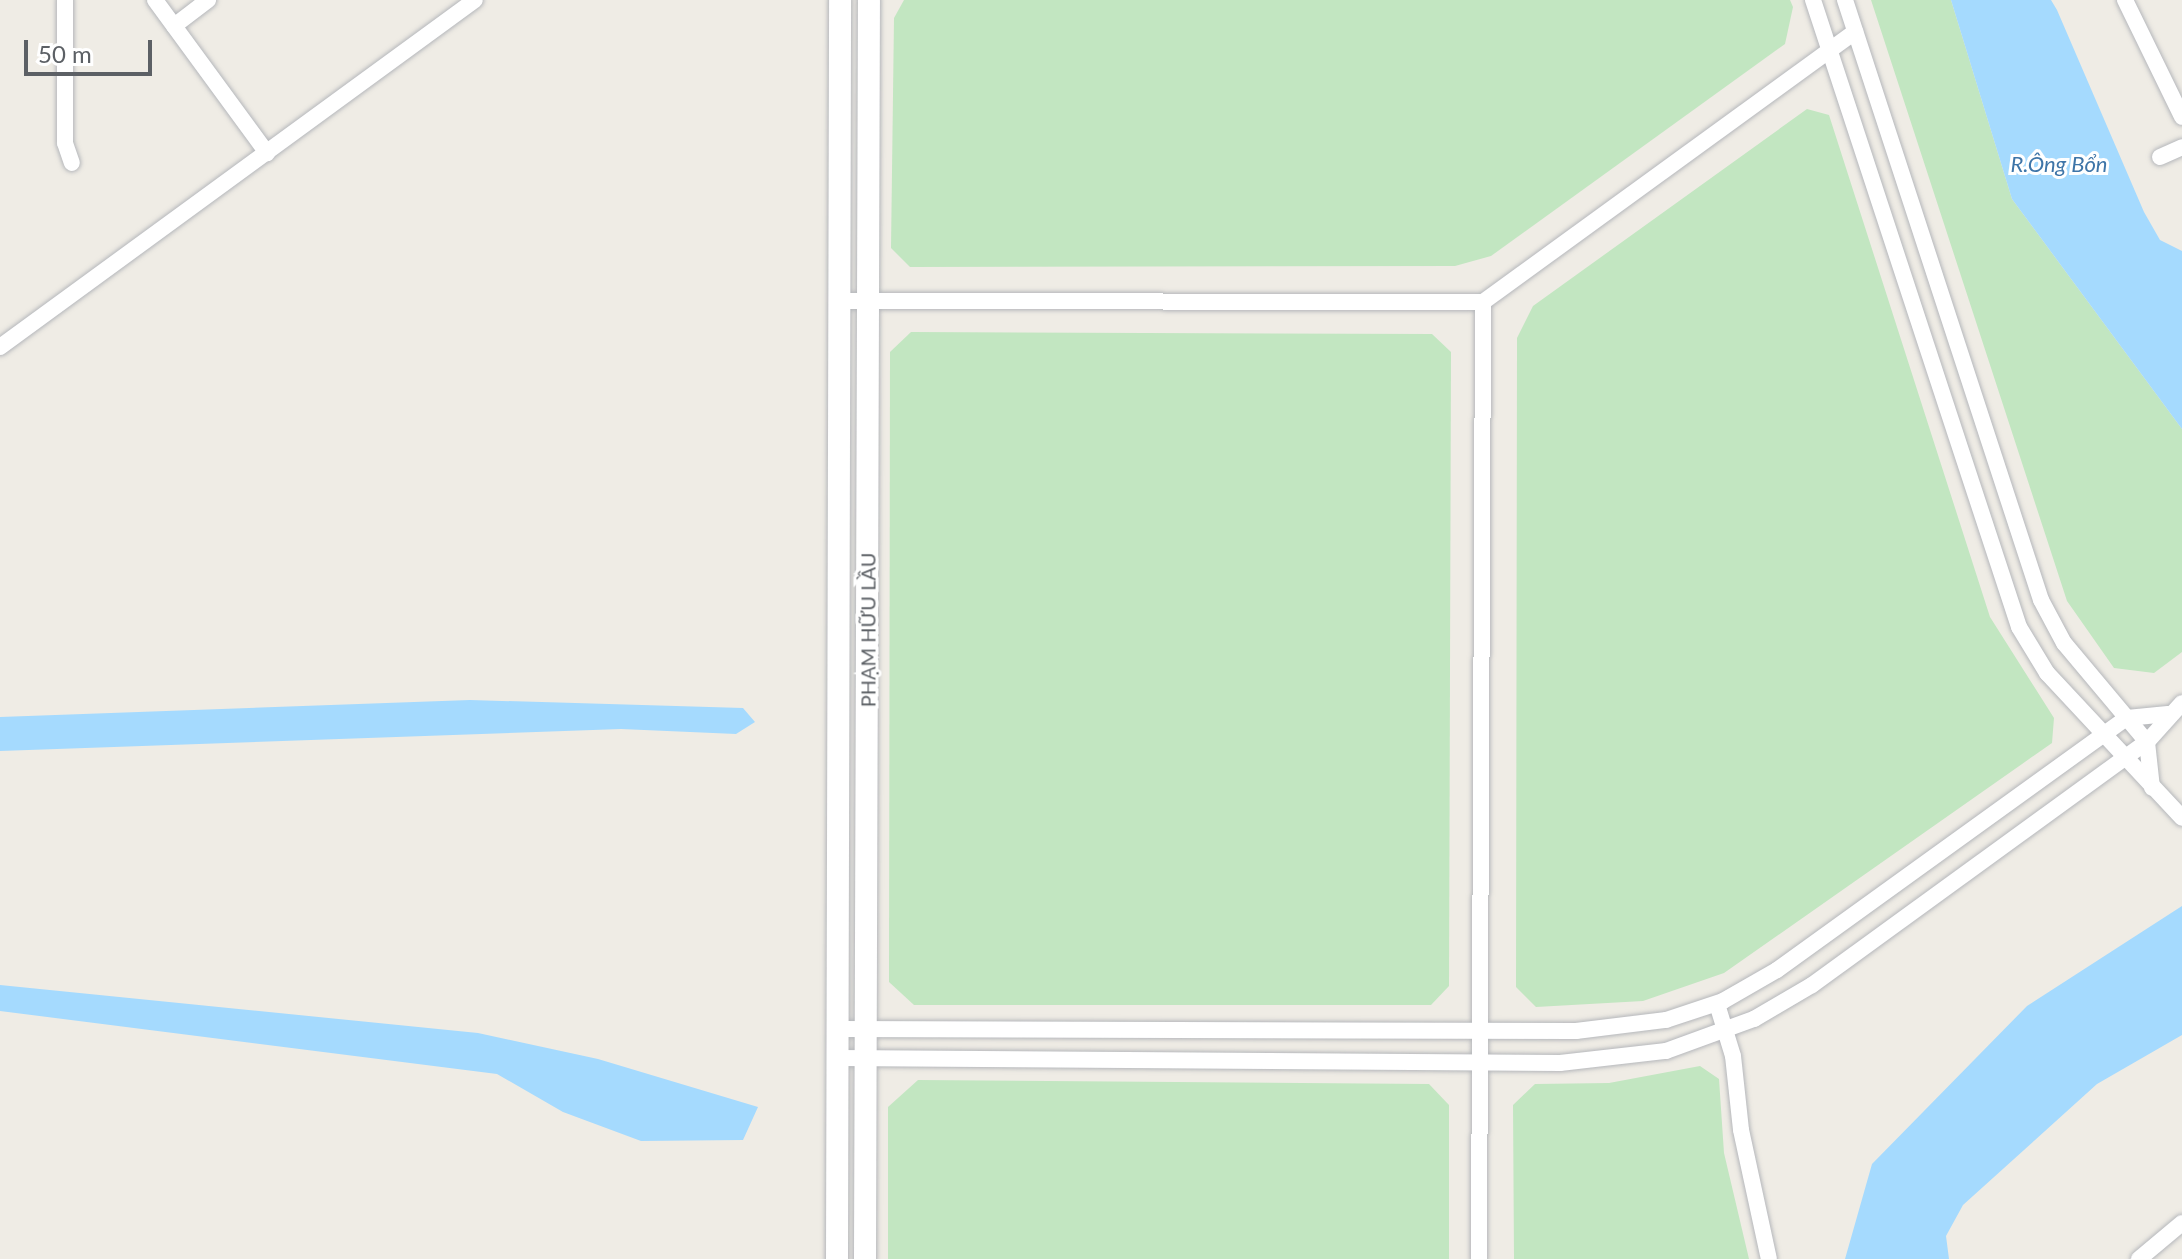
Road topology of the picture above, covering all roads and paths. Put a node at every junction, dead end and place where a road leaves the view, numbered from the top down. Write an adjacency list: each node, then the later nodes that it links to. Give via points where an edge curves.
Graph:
1 (65, 0): 17 (street, via 65,143)
2 (155, 0): 10 (street)
3 (208, 0): 10 (street)
4 (475, 0): 15 (street)
5 (840, 0): 18 (main road, PHẠM HỮU LẦU)
6 (869, 0): 19 (main road, PHẠM HỮU LẦU)
7 (1813, 0): 12 (street)
8 (1845, 0): 11 (street)
9 (2125, 0): 13 (street)
10 (174, 26): 15 (street)
11 (1855, 32): 12 (street); 24 (street, via 2041,600 2064,643)
12 (1829, 51): 20 (street); 25 (street, via 2010,604 2047,673)
13 (2182, 117)
14 (2182, 147): 16 (street)
15 (267, 153): 21 (street)
16 (2160, 157)
17 (72, 163)
18 (840, 301): 19 (street); 31 (main road, PHẠM HỮU LẦU)
19 (869, 301): 20 (street); 32 (main road, PHẠM HỮU LẦU)
20 (1483, 302): 33 (street)
21 (0, 347)
22 (2182, 703): 23 (street)
23 (2168, 714): 24 (street); 26 (street)
24 (2127, 718): 25 (street); 26 (street)
25 (2103, 736): 27 (street); 30 (street, via 1798,956)
26 (2147, 742): 27 (street); 28 (street)
27 (2124, 759): 28 (street); 34 (street, via 1812,985)
28 (2152, 788): 29 (street)
29 (2182, 818)
30 (1717, 1004): 33 (street, via 1619,1029); 34 (street)
31 (838, 1029): 32 (street); 35 (main road, PHẠM HỮU LẦU)
32 (866, 1029): 33 (street); 36 (main road, PHẠM HỮU LẦU)
33 (1480, 1031): 37 (street)
34 (1726, 1032): 37 (street, via 1614,1060); 42 (street)
35 (838, 1058): 36 (street); 39 (main road, PHẠM HỮU LẦU)
36 (866, 1059): 37 (street); 40 (main road, PHẠM HỮU LẦU)
37 (1480, 1062): 41 (street)
38 (2182, 1223): 43 (street)
39 (837, 1259)
40 (865, 1259)
41 (1479, 1259)
42 (1769, 1259)
43 (2139, 1259)

